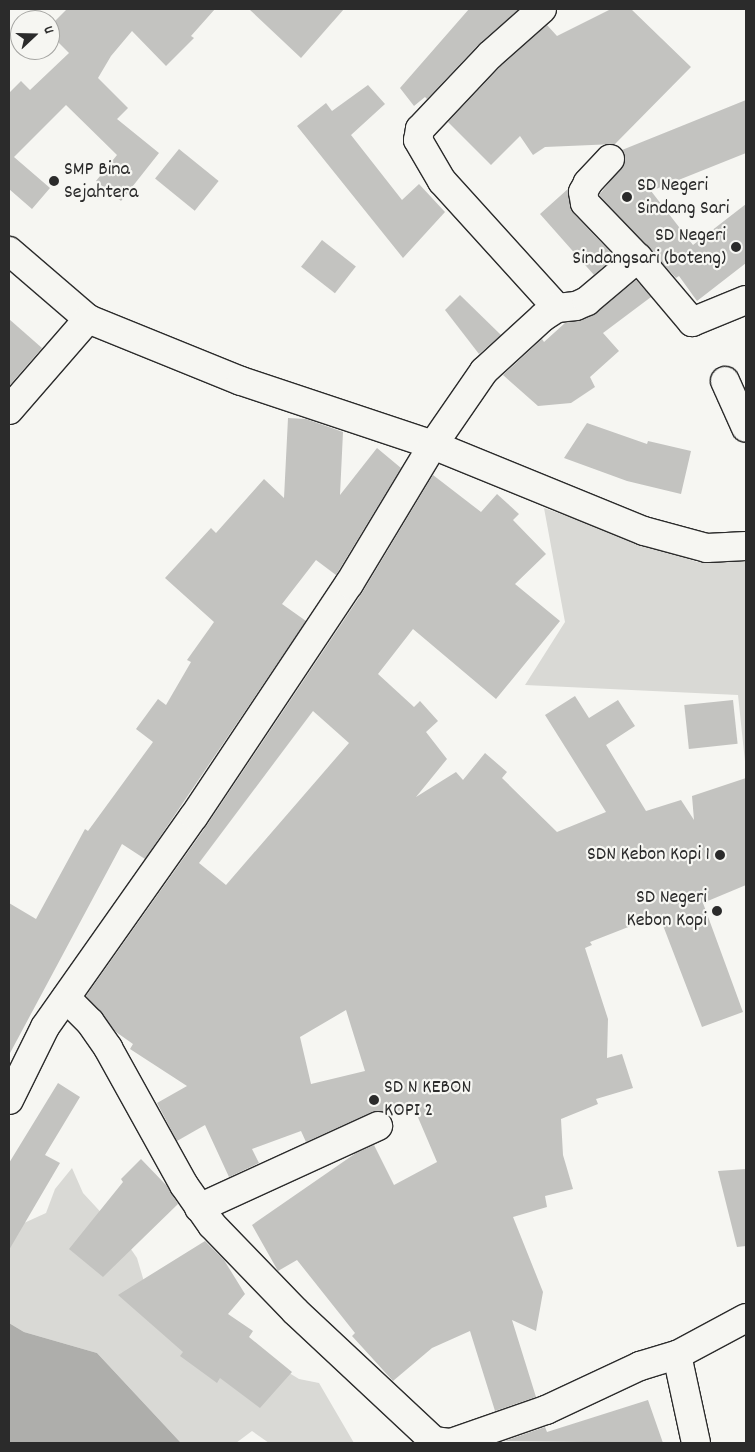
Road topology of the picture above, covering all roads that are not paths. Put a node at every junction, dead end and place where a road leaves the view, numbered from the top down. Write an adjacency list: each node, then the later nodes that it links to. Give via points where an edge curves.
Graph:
1 (542, 9): 6 (street, via 490,55 445,102 420,129 418,140 442,181)
2 (610, 159): 4 (street, via 588,183 583,192 585,203)
3 (9, 251): 7 (street)
4 (638, 258): 5 (street, via 692,322); 6 (street, via 587,301)
5 (746, 300)
6 (556, 308): 11 (street, via 484,372)
7 (88, 319): 9 (street); 11 (street, via 240,381)
8 (725, 381): 10 (street)
9 (9, 410)
10 (746, 428)
11 (433, 445): 12 (street, via 644,531 707,548); 13 (street, via 349,584 194,816)
12 (746, 546)
13 (66, 998): 14 (street, via 36,1042); 17 (street, via 90,1022 108,1048)
14 (18, 1057): 15 (street)
15 (9, 1100)
16 (378, 1126): 17 (street)
17 (199, 1208): 19 (street, via 233,1250 294,1311 434,1441 451,1443 488,1432 546,1410 640,1366)
18 (746, 1318): 19 (street)
19 (676, 1356): 20 (street)
20 (696, 1443)

